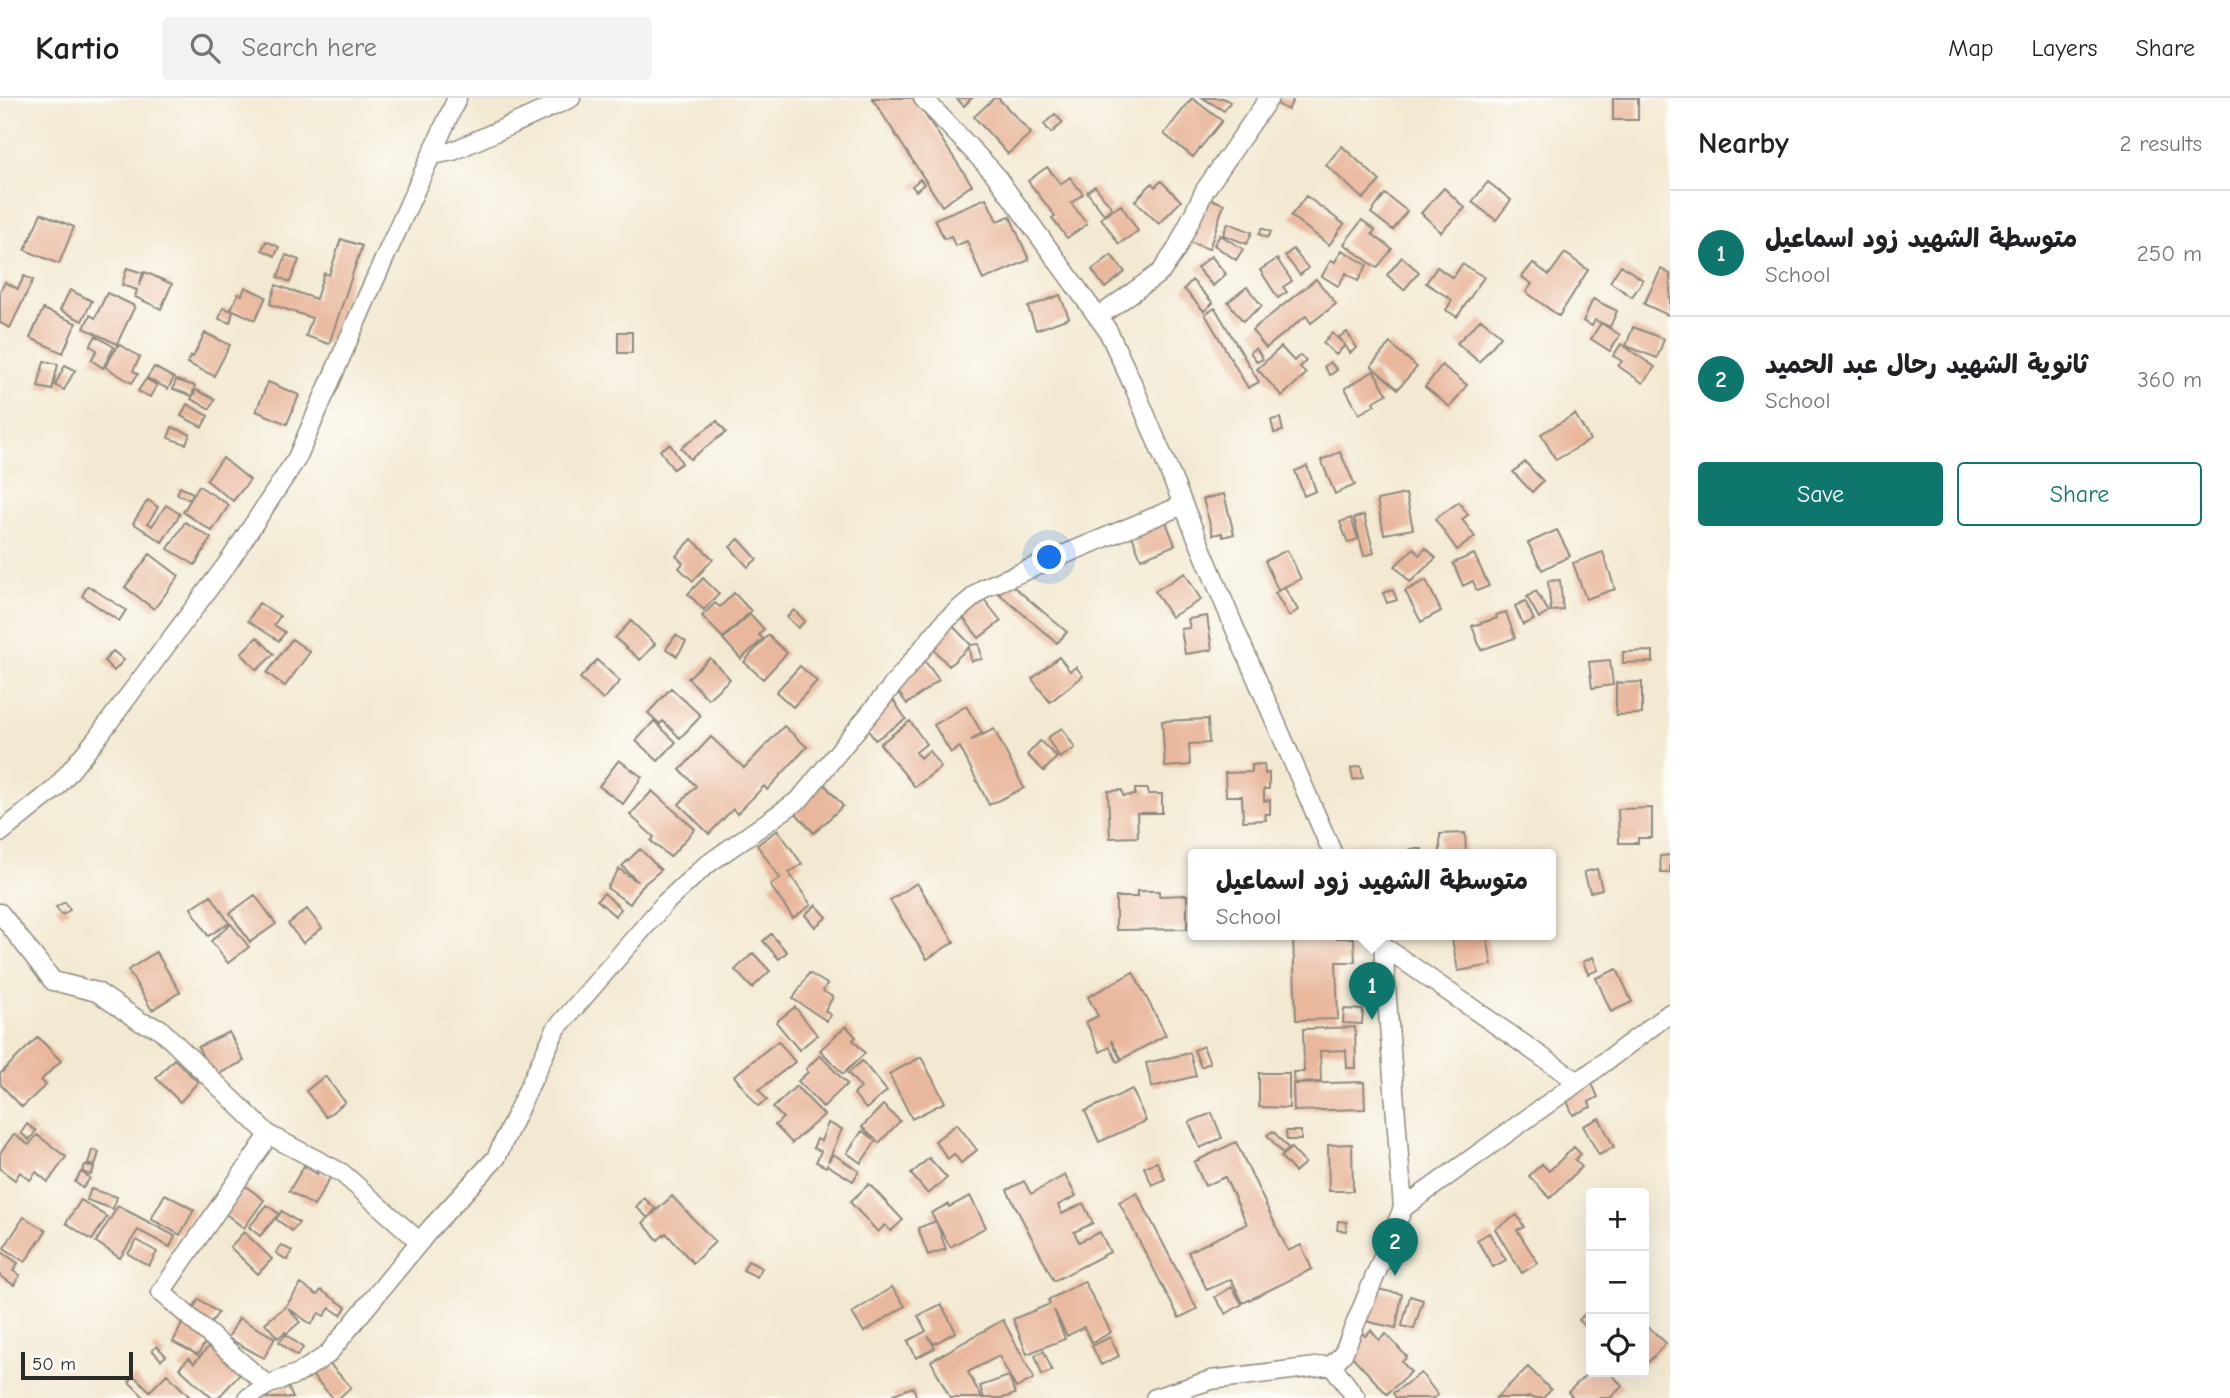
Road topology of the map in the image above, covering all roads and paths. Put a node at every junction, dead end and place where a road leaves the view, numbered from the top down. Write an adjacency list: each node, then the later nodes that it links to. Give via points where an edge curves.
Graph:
1 (457, 98): 5 (street)
2 (571, 98): 5 (street, via 453,151)
3 (923, 98): 6 (street, via 993,172)
4 (1269, 98): 6 (street, via 1205,190 1161,271)
5 (433, 155): 8 (street, via 297,458 230,560 94,742 55,789)
6 (1098, 317): 7 (street, via 1134,387)
7 (1183, 505): 9 (street); 16 (street, via 984,587 945,621 800,799 705,866 665,903 556,1029 496,1158)
8 (0, 833)
9 (1331, 849)
10 (0, 913): 14 (street, via 53,981 97,992 141,1022 159,1028)
11 (1380, 940): 13 (street); 15 (street)
12 (1670, 1013): 13 (street)
13 (1578, 1082): 15 (street)
14 (269, 1135): 16 (street, via 342,1173); 18 (street, via 161,1292)
15 (1403, 1208): 17 (street, via 1343,1354)
16 (420, 1242): 18 (street, via 327,1355 299,1373)
17 (1332, 1365): 20 (street, via 1211,1380); 21 (street)
18 (267, 1385): 19 (street)
19 (248, 1398)
20 (1155, 1398)
21 (1356, 1398)

